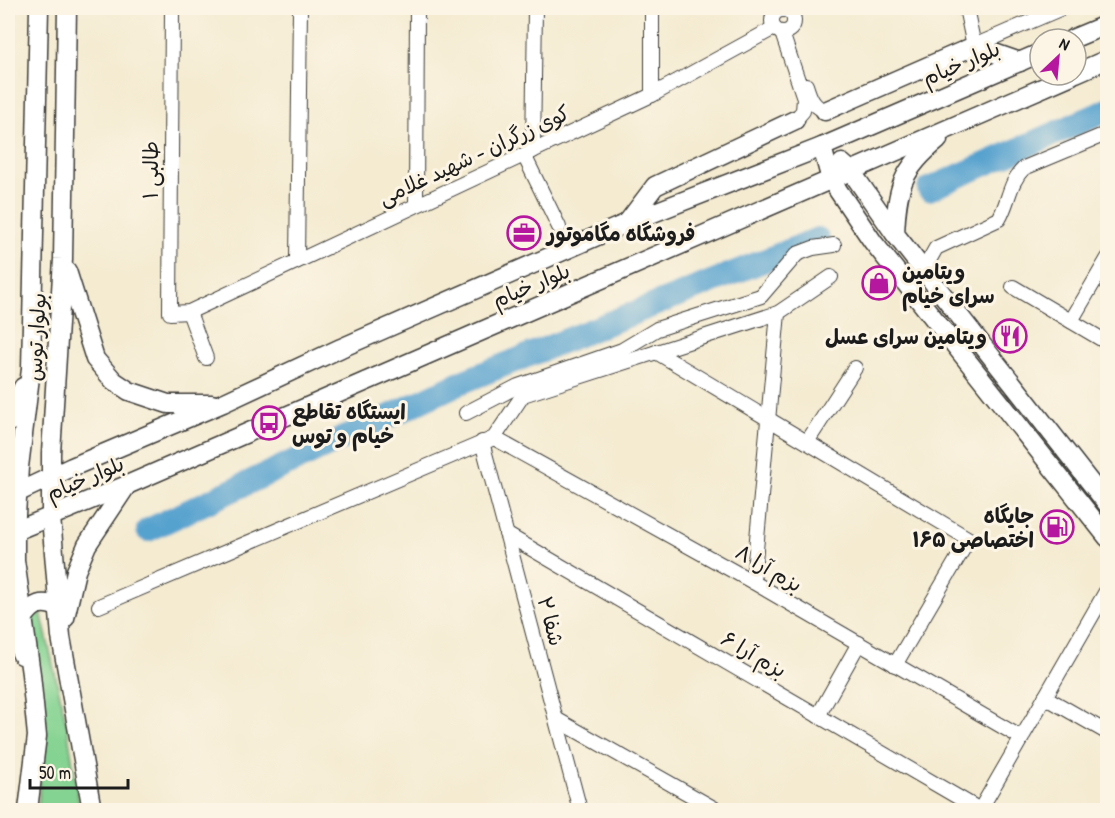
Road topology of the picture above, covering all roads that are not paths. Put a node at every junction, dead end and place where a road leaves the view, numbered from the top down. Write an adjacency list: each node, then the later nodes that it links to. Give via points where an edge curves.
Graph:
1 (39, 8): 47 (main road, بولوار توس)
2 (67, 8): 35 (main road, بولوار توس)
3 (172, 8): 40 (street, طالبی ۱, via 170,314)
4 (300, 8): 36 (street)
5 (417, 8): 29 (street)
6 (535, 8): 26 (street)
7 (652, 8): 20 (street)
8 (966, 8): 14 (street)
9 (1062, 8): 14 (street)
10 (785, 10): 12 (street, via 794,21); 12 (street, via 771,19)
11 (1107, 24): 13 (main road)
12 (782, 31): 20 (street, کوی زرگران - شهید غلامی); 21 (street, via 811,100); 22 (street, via 804,98 803,111)
13 (1088, 32)
14 (974, 46): 17 (main road); 21 (main road)
15 (1028, 58): 17 (main road, بلوار خیام)
16 (1107, 59): 18 (main road)
17 (1020, 62): 25 (main road, بلوار خیام)
18 (1088, 68)
19 (1044, 87): 23 (main road, بلوار خیام)
20 (652, 95): 26 (street, کوی زرگران - شهید غلامی)
21 (825, 111)
22 (795, 120): 30 (main road, via 655,186)
23 (955, 126): 27 (main road, بلوار خیام); 32 (main road, via 918,156 904,176 896,203)
24 (1107, 133): 37 (street, via 1024,168 1014,177 999,219 936,249)
25 (822, 147): 27 (main road); 28 (main road); 30 (main road, بلوار خیام)
26 (528, 153): 29 (street, کوی زرگران - شهید غلامی); 31 (street)
27 (851, 171): 28 (main road, بلوار خیام); 32 (main road)
28 (831, 180): 55 (main road, بلوار خیام); 61 (main road, via 873,242)
29 (416, 205): 36 (street, کوی زرگران - شهید غلامی)
30 (627, 223): 48 (main road, بلوار خیام)
31 (559, 227)
32 (895, 234): 37 (main road)
33 (834, 245): 49 (street, via 797,254 761,296 657,329 622,350 518,386)
34 (1107, 258): 42 (street)
35 (63, 260): 48 (main road, via 95,359 114,381 129,391 168,404); 54 (main road, بولوار توس)
36 (297, 261): 40 (street, کوی زرگران - شهید غلامی)
37 (923, 271): 57 (main road)
38 (831, 277): 41 (street)
39 (1013, 287): 42 (street)
40 (189, 312): 45 (street)
41 (778, 313): 44 (street); 50 (street)
42 (1071, 321): 43 (street)
43 (1107, 343)
44 (656, 352): 50 (street); 52 (street, via 523,395)
45 (206, 358)
46 (855, 368): 53 (street)
47 (31, 369): 51 (main road); 56 (main road, بولوار توس)
48 (223, 404): 54 (main road, بلوار خیام)
49 (466, 413)
50 (768, 419): 53 (street); 62 (street)
51 (8, 423)
52 (488, 440): 60 (street, شفا ۲); 62 (street, بزم آرا ۸); 64 (street)
53 (807, 442): 69 (street, via 969,539)
54 (51, 477): 56 (main road, بلوار خیام); 58 (main road, بولوار توس)
55 (127, 485): 58 (main road, بلوار خیام); 67 (main road, via 87,545 76,571)
56 (13, 494): 59 (main road, بولوار توس)
57 (1107, 505)
58 (51, 517): 59 (main road, بلوار خیام); 65 (main road, بولوار توس)
59 (11, 533): 66 (main road, بولوار توس)
60 (506, 534): 71 (street, بزم آرا ۶); 72 (street, شفا ۲)
61 (1107, 538)
62 (753, 582): 68 (street, بزم آرا ۸)
63 (1107, 588): 70 (street)
64 (99, 606)
65 (59, 608): 66 (main road, via 38,604); 67 (main road, بولوار توس)
66 (15, 622): 75 (main road, بولوار توس, via 31,674 37,736)
67 (61, 637): 76 (main road, بولوار توس)
68 (859, 643): 69 (street, بزم آرا ۸); 71 (street)
69 (895, 665): 74 (street, بزم آرا ۸)
70 (1045, 697): 73 (street); 74 (street)
71 (818, 716): 79 (street, بزم آرا ۶)
72 (556, 719): 77 (street, شفا ۲); 78 (street)
73 (1107, 733)
74 (1022, 738): 79 (street)
75 (28, 810)
76 (92, 810)
77 (580, 810)
78 (717, 810)
79 (980, 810)

